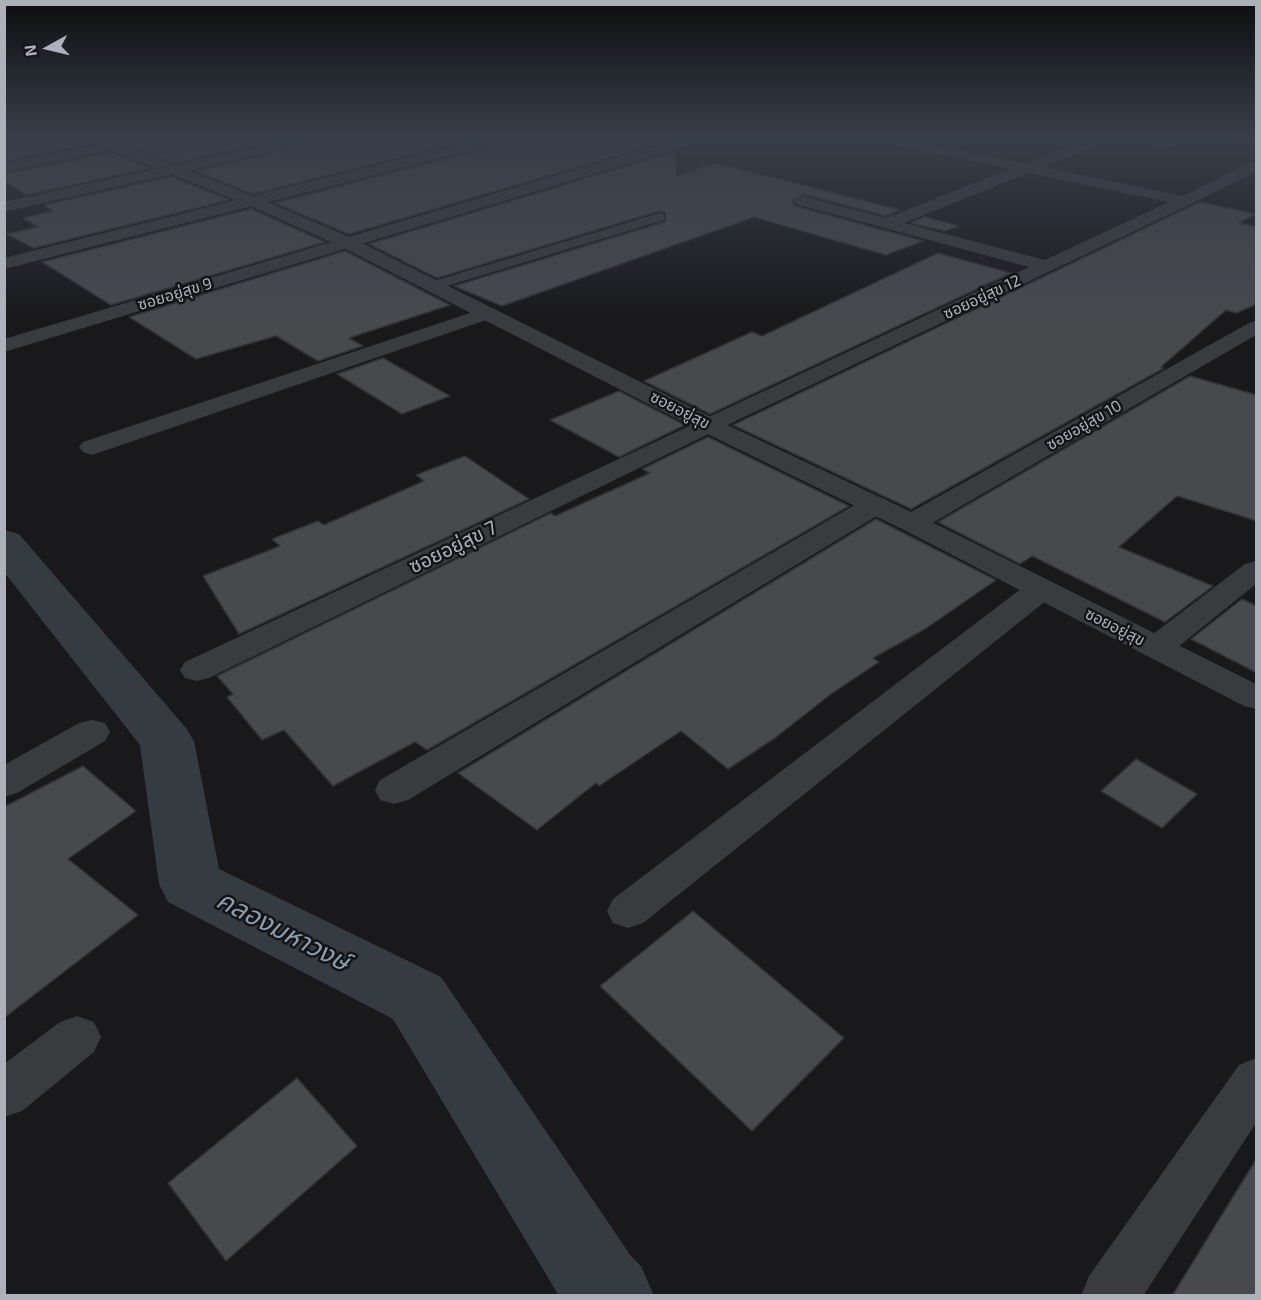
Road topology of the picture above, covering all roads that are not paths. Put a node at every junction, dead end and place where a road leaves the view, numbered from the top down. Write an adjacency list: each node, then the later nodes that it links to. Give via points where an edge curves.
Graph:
1 (39, 200): 10 (street)
2 (249, 200): 7 (street, ซอยอยู่สุข)
3 (257, 200): 7 (street)
4 (489, 200): 13 (street, ซอยอยู่สุข 9)
5 (946, 200): 12 (street)
6 (1178, 200): 9 (street)
7 (252, 201): 13 (street, ซอยอยู่สุข); 14 (street)
8 (802, 201): 12 (street)
9 (1185, 201): 15 (street, ซอยอยู่สุข 12)
10 (4, 207)
11 (660, 218): 16 (lane)
12 (888, 223): 15 (street)
13 (346, 242): 16 (street, ซอยอยู่สุข); 19 (street, ซอยอยู่สุข 9)
14 (4, 264)
15 (1047, 266): 20 (street, ซอยอยู่สุข 12)
16 (432, 286): 17 (street, ซอยอยู่สุข)
17 (488, 314): 20 (street, ซอยอยู่สุข); 21 (street)
18 (1257, 327): 23 (street, ซอยอยู่สุข 10)
19 (4, 346)
20 (708, 425): 22 (street, ซอยอยู่สุข); 27 (street, ซอยอยู่สุข 7)
21 (92, 447)
22 (875, 505): 23 (street, ซอยอยู่สุข); 31 (street)
23 (912, 523): 25 (street, ซอยอยู่สุข)
24 (1257, 570): 26 (street)
25 (1041, 589): 26 (street, ซอยอยู่สุข); 32 (street)
26 (1156, 648): 28 (street, ซอยอยู่สุข)
27 (197, 670)
28 (1257, 698)
29 (92, 732): 30 (street)
30 (4, 783)
31 (394, 790)
32 (627, 911)
33 (77, 1037): 35 (street)
34 (1257, 1081): 36 (street)
35 (4, 1094)
36 (1109, 1296)

